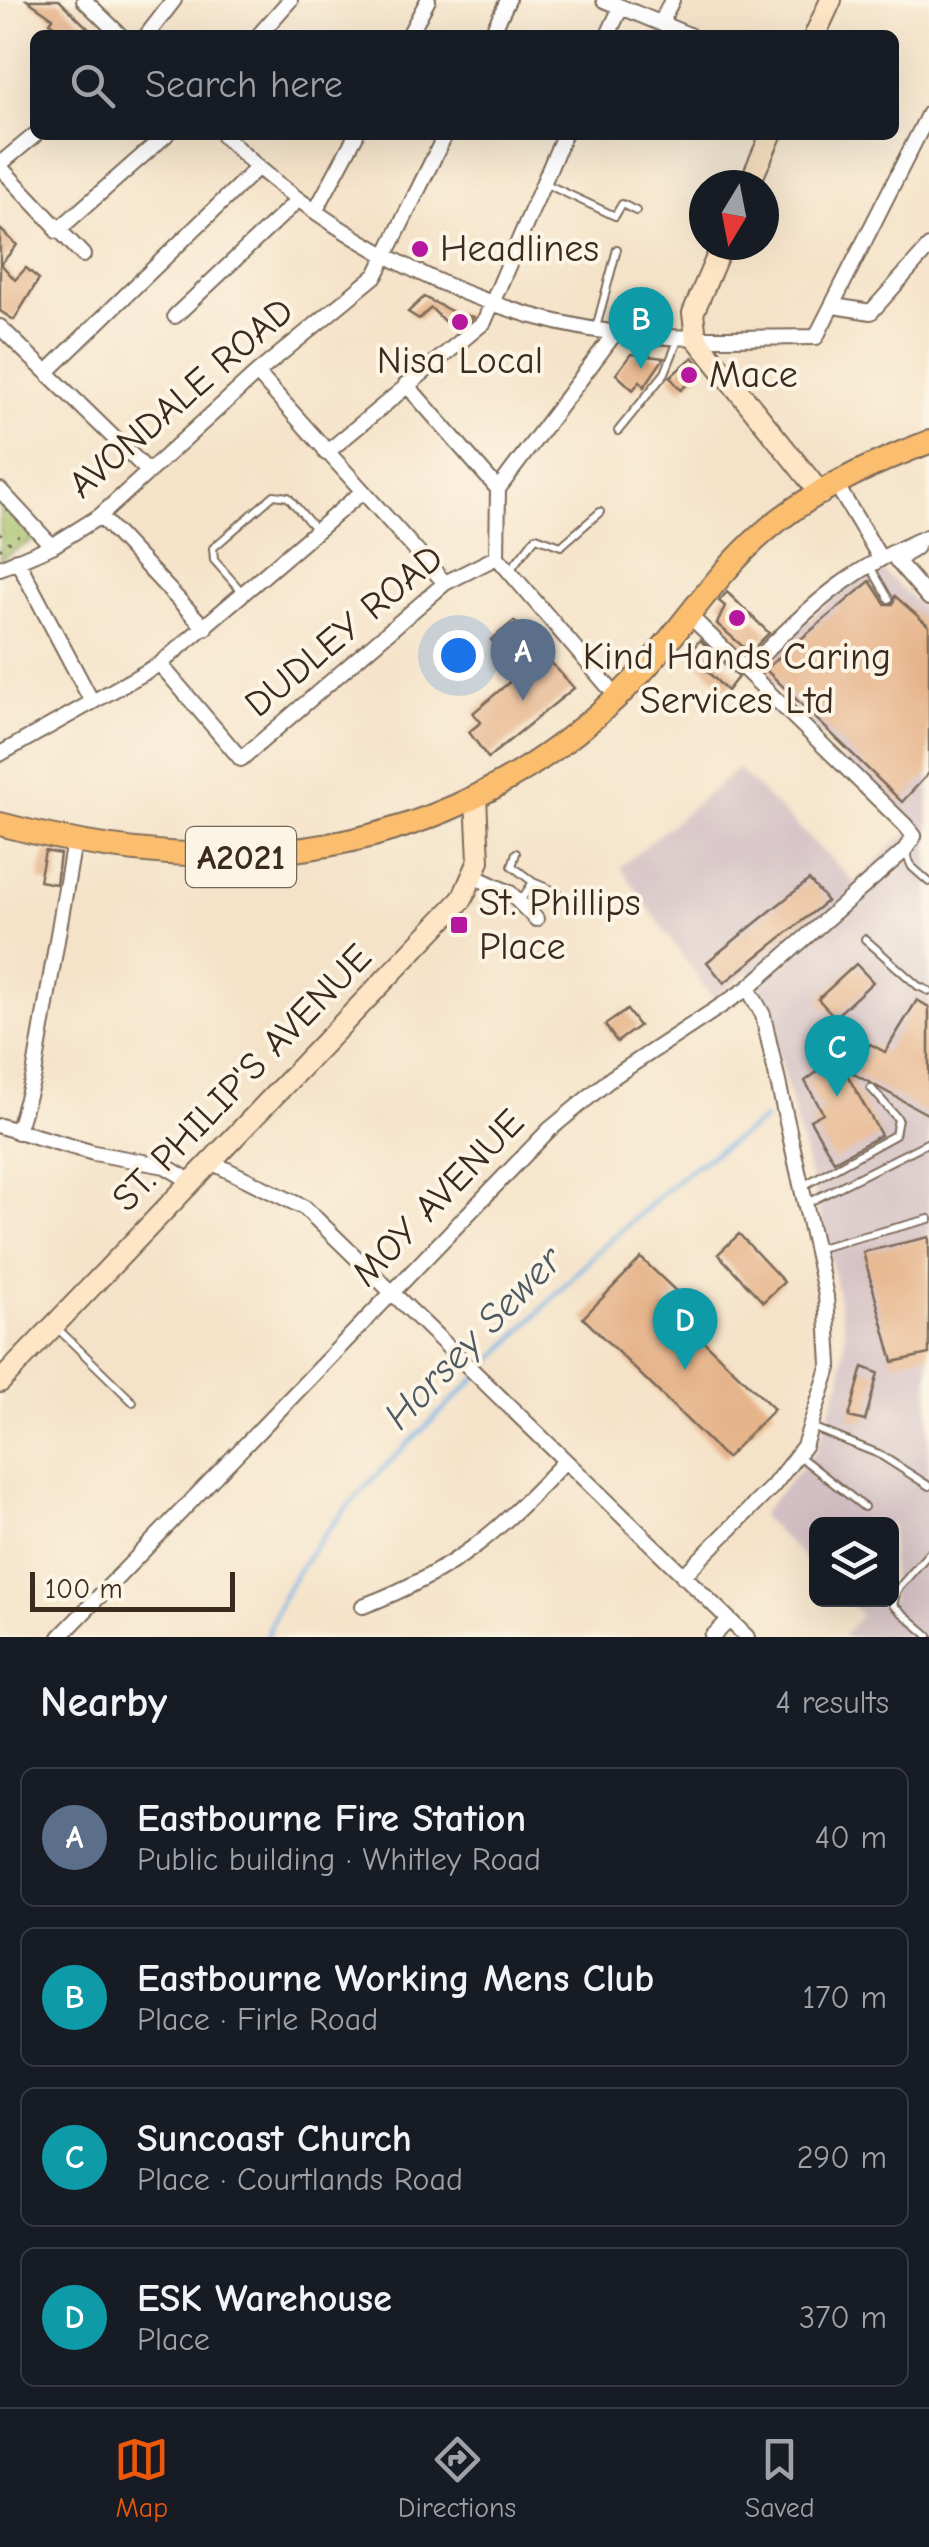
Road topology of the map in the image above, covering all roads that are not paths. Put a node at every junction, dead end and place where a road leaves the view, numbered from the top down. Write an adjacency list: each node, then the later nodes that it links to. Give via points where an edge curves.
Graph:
1 (84, 0): 11 (street)
2 (174, 0): 12 (street)
3 (290, 0): 13 (street)
4 (428, 0): 14 (street)
5 (508, 0): 15 (street)
6 (604, 0): 9 (street)
7 (672, 0): 10 (street)
8 (831, 0): 18 (street)
9 (621, 7): 10 (street); 16 (street)
10 (661, 23): 17 (street)
11 (115, 30)
12 (151, 30)
13 (264, 30)
14 (413, 30)
15 (494, 30)
16 (610, 30)
17 (678, 30)
18 (817, 30)
19 (929, 113): 41 (street)
20 (30, 139): 27 (street)
21 (160, 140): 34 (street)
22 (229, 140): 28 (street)
23 (353, 140): 32 (street)
24 (443, 140): 38 (street, AVONDALE ROAD)
25 (562, 140): 30 (street)
26 (769, 140): 29 (street)
27 (0, 166): 34 (street)
28 (257, 168): 31 (street); 47 (street)
29 (756, 170)
30 (542, 183): 33 (lane, via 616,216 622,204); 40 (street)
31 (298, 200): 32 (street); 42 (street)
32 (316, 210): 38 (street)
33 (636, 211)
34 (57, 231): 37 (street)
35 (929, 247): 41 (street, via 871,312)
36 (617, 249): 44 (lane)
37 (83, 255)
38 (390, 256): 40 (street); 48 (street, AVONDALE ROAD, via 376,275)
39 (716, 260): 46 (street)
40 (491, 303): 44 (street); 49 (street, via 484,322)
41 (834, 306): 46 (street, via 816,337)
42 (175, 316)
43 (0, 328): 47 (street)
44 (596, 328): 45 (street)
45 (616, 333): 46 (street); 54 (street)
46 (688, 337): 50 (lane); 56 (street)
47 (47, 372): 53 (street)
48 (257, 373): 52 (street); 53 (street, AVONDALE ROAD)
49 (406, 384): 52 (street); 54 (street)
50 (618, 432)
51 (929, 442): 56 (main road, A2021)
52 (326, 453): 57 (street)
53 (149, 472): 59 (street, AVONDALE ROAD)
54 (498, 489): 63 (street)
55 (0, 490): 62 (street)
56 (829, 490): 65 (street); 72 (main road, A2021, via 764,531)
57 (362, 492): 60 (street); 68 (street)
58 (600, 512): 67 (lane, via 561,546 536,537)
59 (100, 516): 62 (street, AVONDALE ROAD); 73 (street)
60 (317, 531): 69 (street); 69 (lane, via 288,497 274,495 213,548 214,560)
61 (929, 537): 65 (street); 70 (street, via 896,561)
62 (52, 546): 64 (street, AVONDALE ROAD)
63 (497, 557): 67 (street); 68 (street, DUDLEY ROAD)
64 (17, 560): 66 (street, AVONDALE ROAD); 77 (street)
65 (874, 560): 71 (lane); 74 (street, via 810,606)
66 (0, 568)
67 (509, 571): 76 (street)
68 (445, 583): 75 (street, DUDLEY ROAD, via 242,759)
69 (244, 594): 73 (street)
70 (929, 598)
71 (890, 599)
72 (691, 616): 76 (main road, A2021); 82 (street, via 905,825 914,836)
73 (205, 628): 75 (street)
74 (765, 652)
75 (160, 664): 77 (street)
76 (617, 697): 79 (main road, A2021)
77 (91, 700): 78 (street)
78 (0, 754)
79 (476, 797): 81 (main road, A2021, via 388,832 286,854 196,856); 84 (street)
80 (0, 824): 81 (main road, A2021)
81 (74, 841): 95 (street, via 34,1075)
82 (904, 851): 86 (lane); 91 (street, MOY AVENUE)
83 (516, 853): 85 (lane, via 512,866)
84 (475, 877): 88 (street); 97 (street, ST. PHILIP'S AVENUE, via 462,899)
85 (532, 882): 87 (lane); 88 (lane)
86 (929, 882)
87 (557, 892)
88 (520, 901): 89 (street)
89 (536, 919)
90 (866, 938): 92 (lane)
91 (748, 988): 99 (street, via 763,1015); 103 (street, MOY AVENUE, via 560,1120)
92 (929, 991)
93 (871, 1088): 99 (lane, via 898,1118 896,1135)
94 (0, 1126): 95 (street)
95 (17, 1132): 98 (street, via 165,1166)
96 (929, 1142): 100 (lane)
97 (211, 1162): 98 (street, ST. PHILIP'S AVENUE); 103 (street, via 305,1208)
98 (192, 1182): 104 (street, ST. PHILIP'S AVENUE)
99 (800, 1187): 100 (street)
100 (804, 1204): 102 (street)
101 (929, 1219): 102 (lane)
102 (814, 1249): 107 (street, via 826,1296 830,1365)
103 (392, 1291): 109 (street); 117 (street, MOY AVENUE)
104 (54, 1325): 105 (street, ST. PHILIP'S AVENUE); 106 (lane)
105 (0, 1382)
106 (133, 1402)
107 (814, 1428): 108 (street); 110 (lane, via 878,1454)
108 (798, 1455): 111 (lane); 113 (street)
109 (564, 1460): 113 (street); 114 (street, via 471,1553)
110 (929, 1486)
111 (864, 1507)
112 (929, 1553): 116 (lane, via 897,1590 893,1605)
113 (684, 1576): 115 (street)
114 (363, 1606)
115 (730, 1620): 118 (street); 119 (street)
116 (929, 1636)
117 (60, 1637)
118 (712, 1637)
119 (747, 1637)

